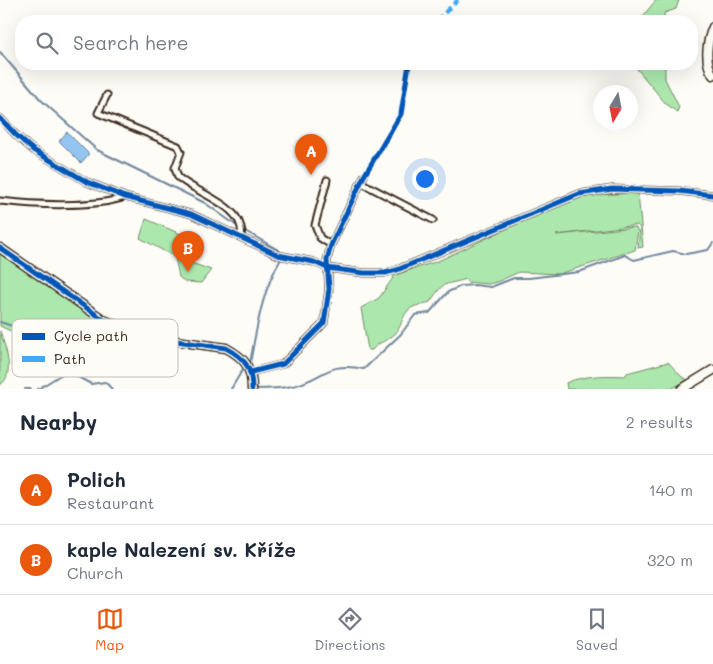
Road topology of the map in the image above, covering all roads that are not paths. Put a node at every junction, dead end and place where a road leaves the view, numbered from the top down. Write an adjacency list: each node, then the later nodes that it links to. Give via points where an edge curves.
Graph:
1 (713, 28): 2 (street, via 708,53)
2 (713, 75)
3 (107, 95): 12 (street, via 98,114 178,146 180,152 175,168 179,179 235,213)
4 (0, 118): 9 (street, via 33,150 87,182)
5 (364, 176): 7 (street)
6 (327, 180): 13 (street, via 315,225 320,238)
7 (362, 183): 11 (street); 13 (street)
8 (713, 195): 15 (street, via 680,190 632,189 579,194 397,270 374,274)
9 (125, 197): 10 (street, via 69,204); 12 (street, via 174,209)
10 (0, 201)
11 (433, 220)
12 (241, 237): 15 (street, via 278,255)
13 (331, 245): 15 (street)
14 (0, 248): 16 (street)
15 (327, 268): 19 (street, via 329,289 320,328 283,364)
16 (103, 319)
17 (178, 341): 19 (street, via 226,348 244,360)
18 (713, 370): 21 (street)
19 (251, 374): 20 (street)
20 (252, 389)
21 (682, 389)

